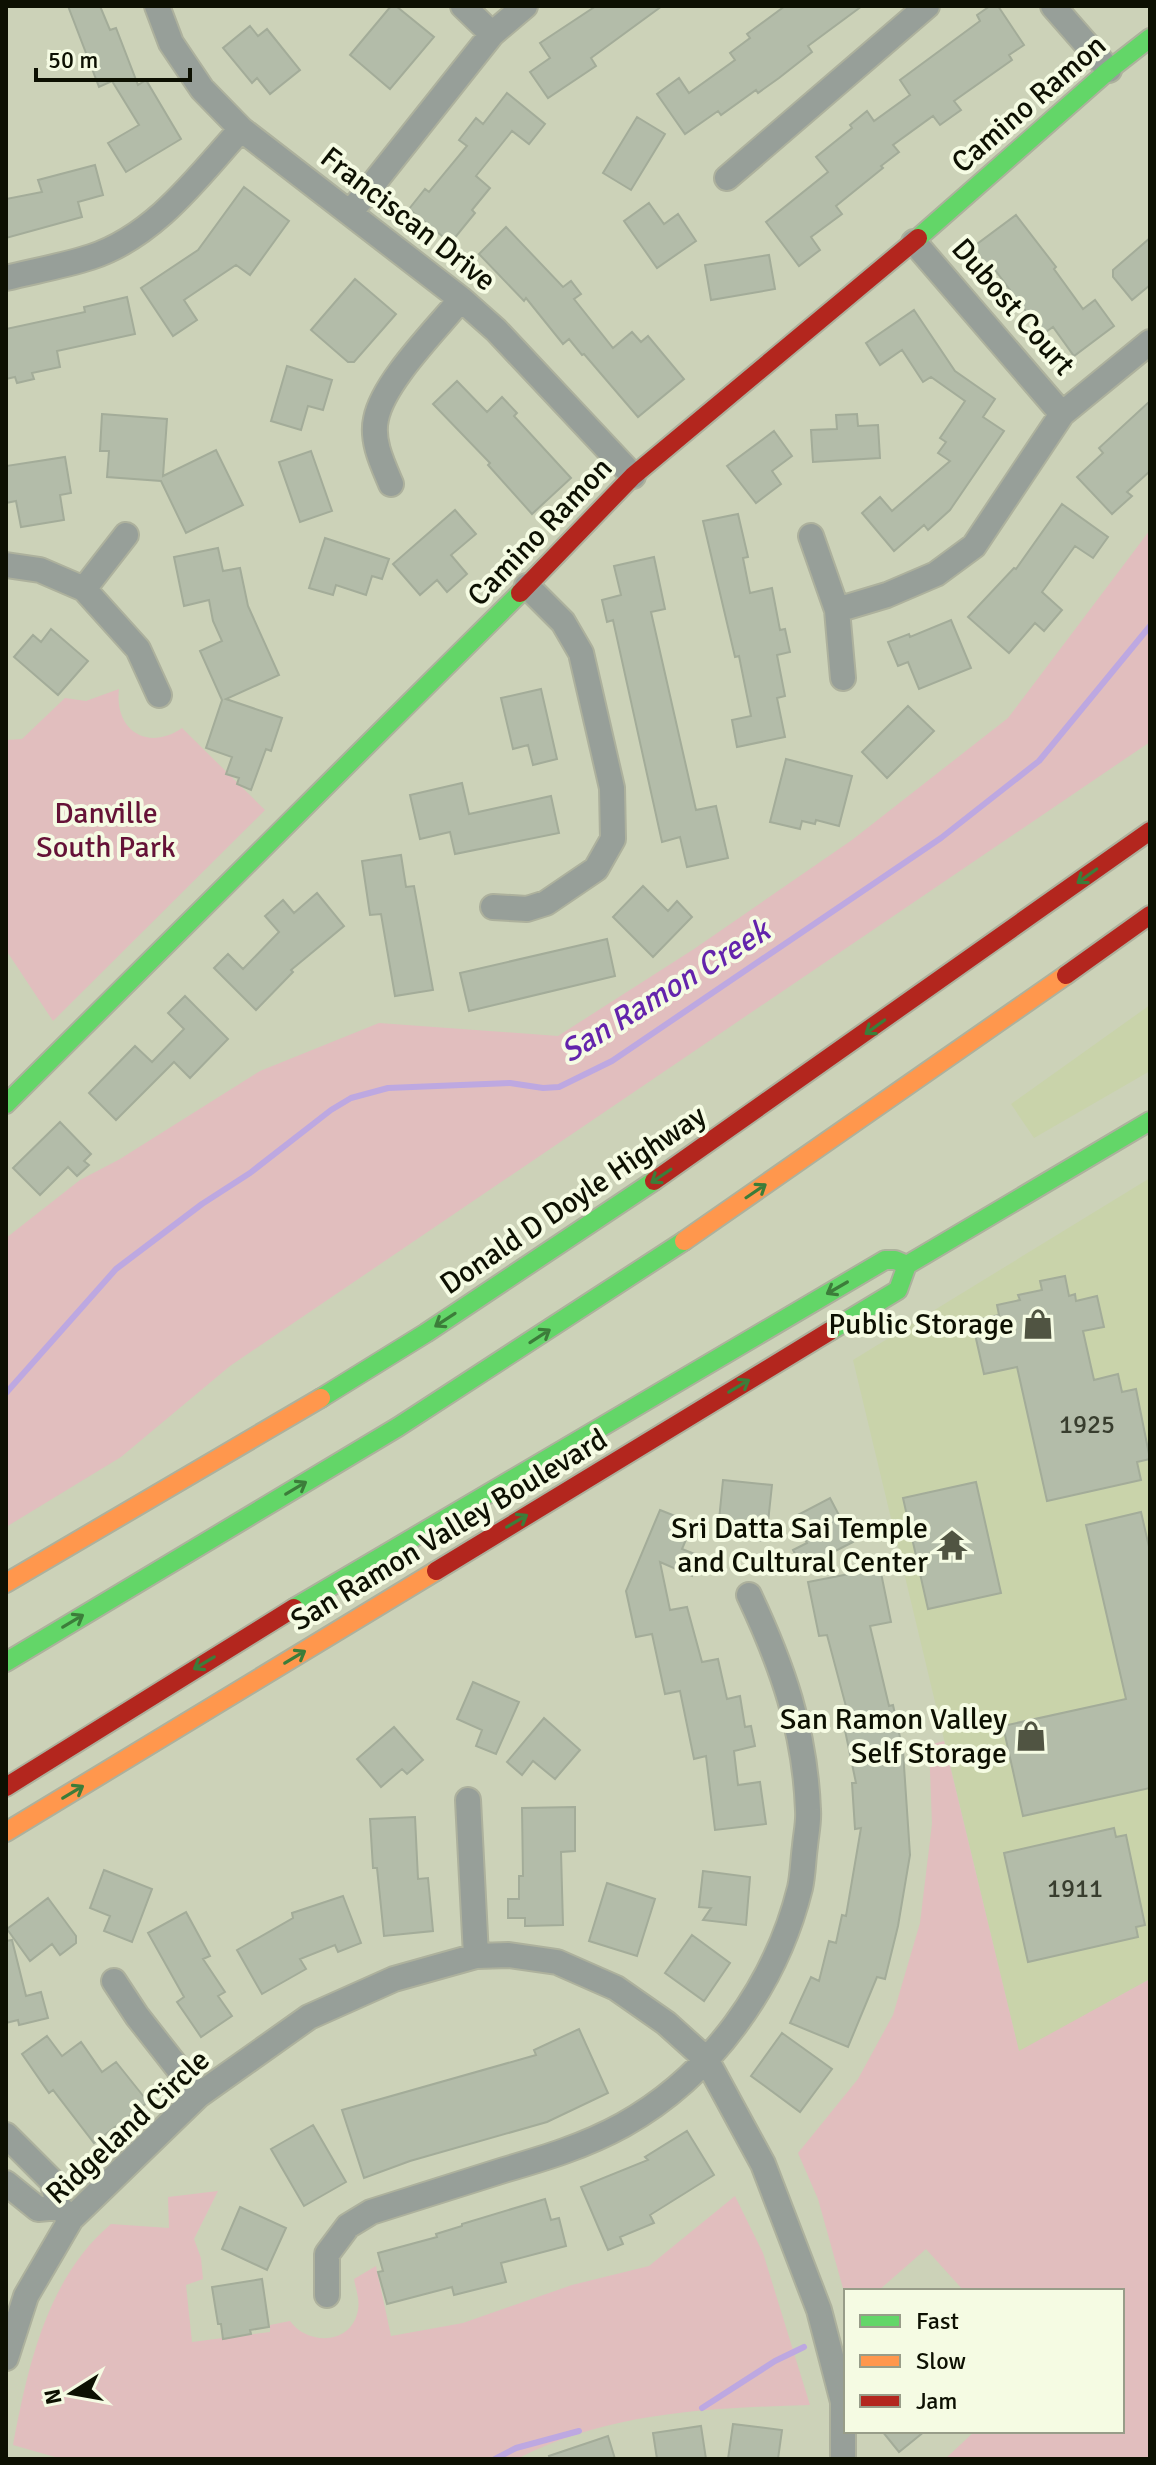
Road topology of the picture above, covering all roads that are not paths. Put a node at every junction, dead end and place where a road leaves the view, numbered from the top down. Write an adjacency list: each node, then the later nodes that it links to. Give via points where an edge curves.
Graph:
1 (157, 6): 9 (street, Franciscan Drive, via 171,43 202,89)
2 (463, 6): 6 (street)
3 (525, 6): 6 (street)
4 (927, 6): 10 (street)
5 (1053, 6): 8 (street)
6 (492, 34): 11 (street)
7 (1150, 38): 8 (main road, Camino Ramon)
8 (1109, 70): 12 (main road, Camino Ramon)
9 (241, 129): 11 (street, Franciscan Drive); 13 (street, via 139,234 93,256)
10 (727, 178)
11 (350, 213): 14 (street, Franciscan Drive)
12 (914, 242): 16 (street, Dubost Court); 17 (main road, Camino Ramon)
13 (6, 278)
14 (461, 299): 17 (street, Franciscan Drive); 18 (street, via 387,390 375,421 379,454)
15 (1150, 342): 16 (street, Dubost Court)
16 (1062, 414): 24 (street, Dubost Court, via 974,546 936,574)
17 (633, 476): 22 (main road, Camino Ramon)
18 (391, 484)
19 (126, 535): 23 (street)
20 (811, 536): 24 (street)
21 (6, 565): 23 (street, via 40,570)
22 (527, 586): 28 (street, via 563,622 581,653 612,788 613,839 596,869 546,903 527,909); 30 (main road, Camino Ramon)
23 (84, 589): 26 (street, via 138,649)
24 (837, 610): 25 (street)
25 (843, 678)
26 (159, 695)
27 (1150, 831): 33 (main road, Donald D Doyle Highway, one-way to 33, via 568,1239 383,1359)
28 (493, 907)
29 (1150, 915): 35 (main road, one-way to 29, via 454,1392 770,1182)
30 (6, 1104)
31 (1150, 1121): 32 (main road, San Ramon Valley Boulevard)
32 (907, 1265): 36 (main road, San Ramon Valley Boulevard, one-way to 36, via 885,1260 307,1600); 38 (main road, San Ramon Valley Boulevard, one-way to 32, via 898,1290)
33 (6, 1583)
34 (749, 1595): 41 (street, via 786,1684 802,1750 808,1812 801,1887 780,1950 744,2014)
35 (6, 1662)
36 (6, 1787)
37 (468, 1800): 39 (street)
38 (6, 1832)
39 (476, 1956): 41 (street, Ridgeland Circle, via 557,1962 616,1988); 42 (street, Ridgeland Circle, via 394,1979 309,2017)
40 (114, 1981): 42 (street)
41 (706, 2059): 46 (street, via 668,2095 577,2147 371,2212 348,2226 327,2254); 48 (street, Ridgeland Circle, via 763,2164 819,2310 843,2402)
42 (199, 2095): 45 (street, Ridgeland Circle)
43 (6, 2135): 45 (street, via 52,2181)
44 (6, 2183): 45 (street, via 38,2209)
45 (65, 2213): 47 (street, Ridgeland Circle, via 26,2296)
46 (327, 2295)
47 (6, 2358)
48 (843, 2459)

